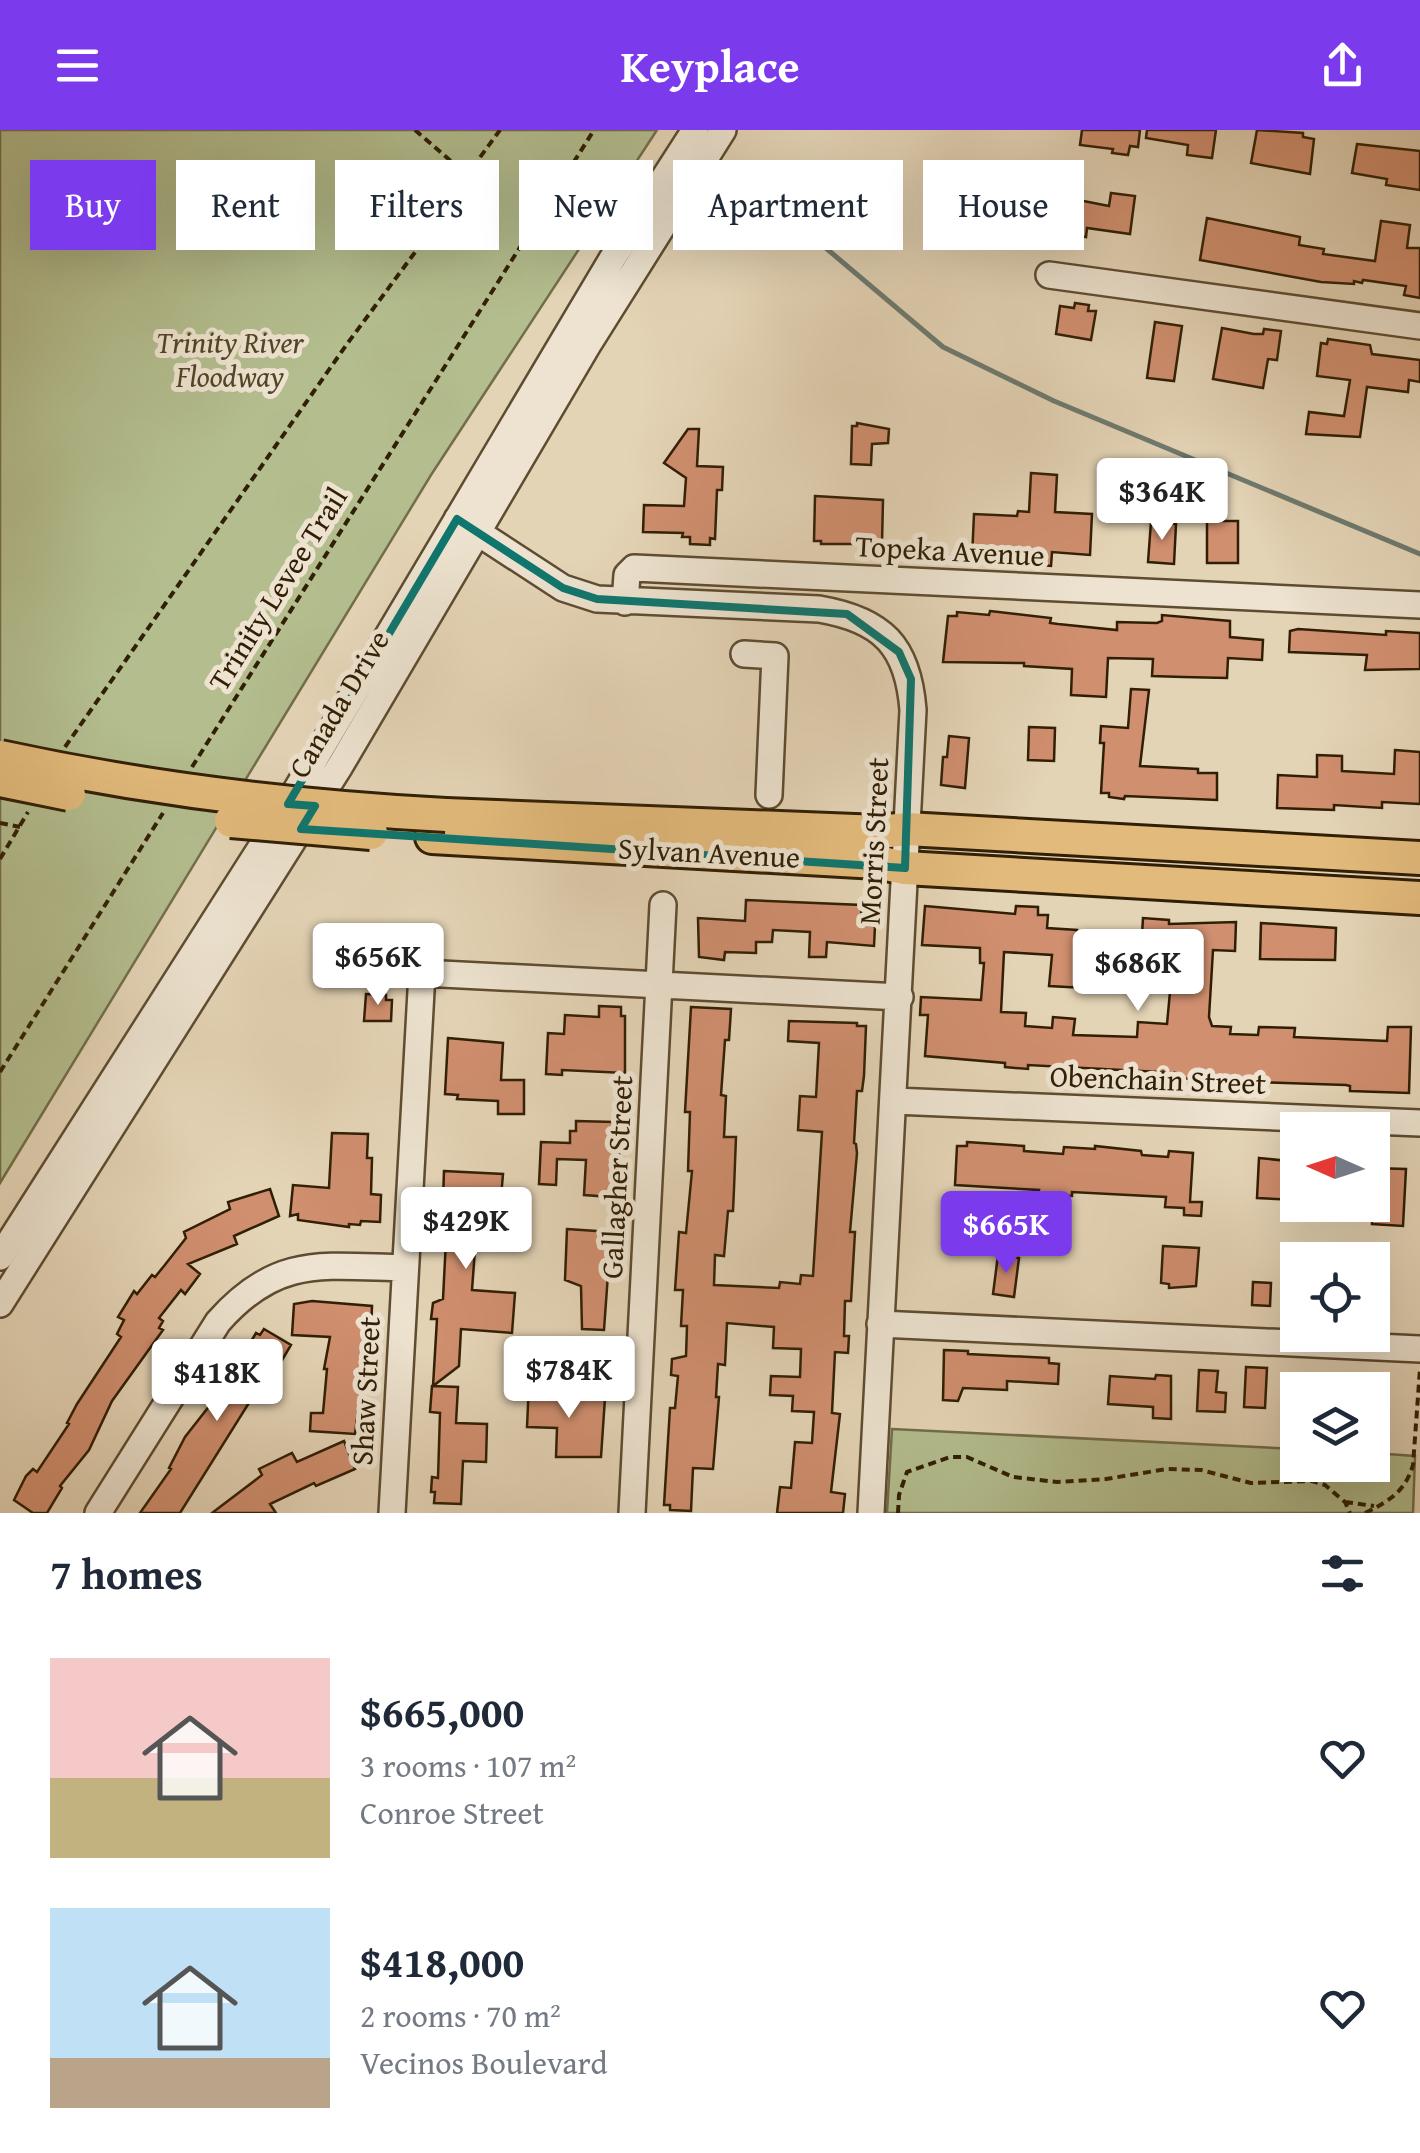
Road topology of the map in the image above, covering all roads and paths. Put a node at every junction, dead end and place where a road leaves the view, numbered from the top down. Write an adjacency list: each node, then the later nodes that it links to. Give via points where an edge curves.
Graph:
1 (415, 130): 6 (path)
2 (500, 130): 7 (path)
3 (594, 130): 17 (path, Trinity Levee Trail)
4 (696, 130): 11 (street, Canada Drive, via 612,259)
5 (723, 130): 11 (street, Canada Drive)
6 (449, 160)
7 (477, 160)
8 (417, 250): 16 (path)
9 (1049, 276): 10 (street)
10 (1420, 326)
11 (468, 526): 12 (street, Morris Street, via 563,588); 31 (street, Canada Drive, via 340,766)
12 (626, 602): 13 (street, Topeka Avenue, via 627,574 634,568); 25 (street, Morris Street, via 819,609 875,628 899,652 910,679)
13 (1420, 604)
14 (744, 654): 19 (street, via 776,656)
15 (0, 757): 23 (main road, Sylvan Avenue, bridge, via 215,796)
16 (57, 762)
17 (191, 769)
18 (0, 780): 23 (main road, Sylvan Avenue, bridge, via 289,828)
19 (769, 795)
20 (170, 802): 34 (path)
21 (29, 810): 24 (path)
22 (0, 823): 24 (path)
23 (439, 826): 25 (main road, Sylvan Avenue); 28 (main road, Sylvan Avenue)
24 (20, 827): 27 (path)
25 (907, 829): 26 (main road, Sylvan Avenue); 28 (street, Morris Street)
26 (1420, 858)
27 (0, 860)
28 (905, 868): 29 (main road, Sylvan Avenue); 33 (street, Morris Street)
29 (1420, 898)
30 (663, 905): 32 (street, Gallagher Street)
31 (195, 976): 37 (street, Canada Drive); 39 (street, Canada Drive)
32 (660, 985): 33 (street); 38 (street, Shaw Street, via 422,973); 47 (street, Gallagher Street)
33 (900, 997): 35 (street, Morris Street)
34 (0, 1072)
35 (894, 1101): 36 (street, Obenchain Street); 40 (street, Morris Street)
36 (1420, 1123)
37 (0, 1257)
38 (404, 1268): 45 (street, via 291,1270 238,1300); 46 (street, Shaw Street)
39 (0, 1304)
40 (880, 1324): 41 (street); 48 (street, Morris Street)
41 (1420, 1349)
42 (1420, 1368): 44 (path, via 1413,1466)
43 (1345, 1502): 44 (path); 49 (path, via 1312,1482 1264,1484 1167,1469 1057,1482 1013,1477 967,1457 950,1457 906,1472); 50 (path)
44 (1388, 1502): 51 (path)
45 (98, 1513)
46 (392, 1513)
47 (632, 1513)
48 (871, 1513)
49 (898, 1513)
50 (1350, 1513)
51 (1365, 1513)

